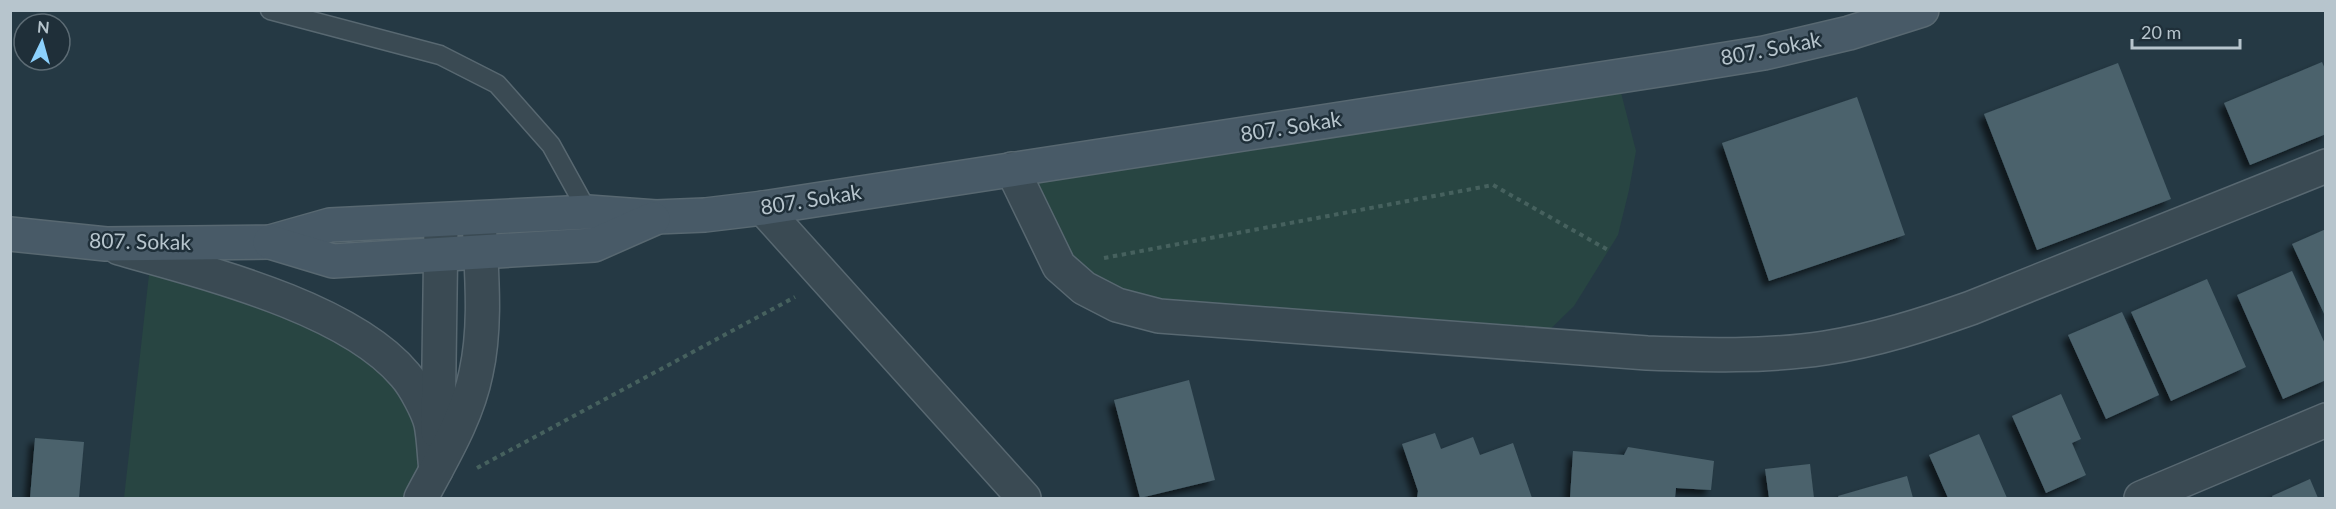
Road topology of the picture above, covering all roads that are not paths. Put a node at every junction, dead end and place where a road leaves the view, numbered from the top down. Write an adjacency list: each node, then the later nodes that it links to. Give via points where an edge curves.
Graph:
1 (270, 10): 6 (lane, via 440,55 497,84 551,145)
2 (1922, 10): 4 (main road, 807. Sokak, via 1849,33 1764,52)
3 (2325, 166): 4 (street, via 1912,329 1824,348 1716,356 1159,316 1117,305 1084,288 1059,266)
4 (1012, 169): 5 (main road, 807. Sokak)
5 (763, 208): 7 (main road, 807. Sokak); 18 (street)
6 (588, 213): 7 (main road, 807. Sokak); 8 (main road, 807. Sokak)
7 (656, 217): 13 (main road, 807. Sokak, via 594,245)
8 (479, 218): 9 (main road, 807. Sokak); 13 (street)
9 (441, 220): 11 (main road, 807. Sokak, via 330,225); 14 (street)
10 (10, 234): 12 (main road, 807. Sokak)
11 (270, 242): 12 (main road, 807. Sokak); 14 (main road, 807. Sokak, via 333,261)
12 (106, 244): 16 (street, via 283,300 374,347 406,376 416,393 430,423)
13 (480, 252): 14 (main road, 807. Sokak); 16 (street, via 482,329 476,373 462,419)
14 (441, 255): 16 (street)
15 (2325, 420): 19 (street)
16 (436, 470): 17 (street)
17 (421, 498)
18 (1024, 498)
19 (2141, 498)

